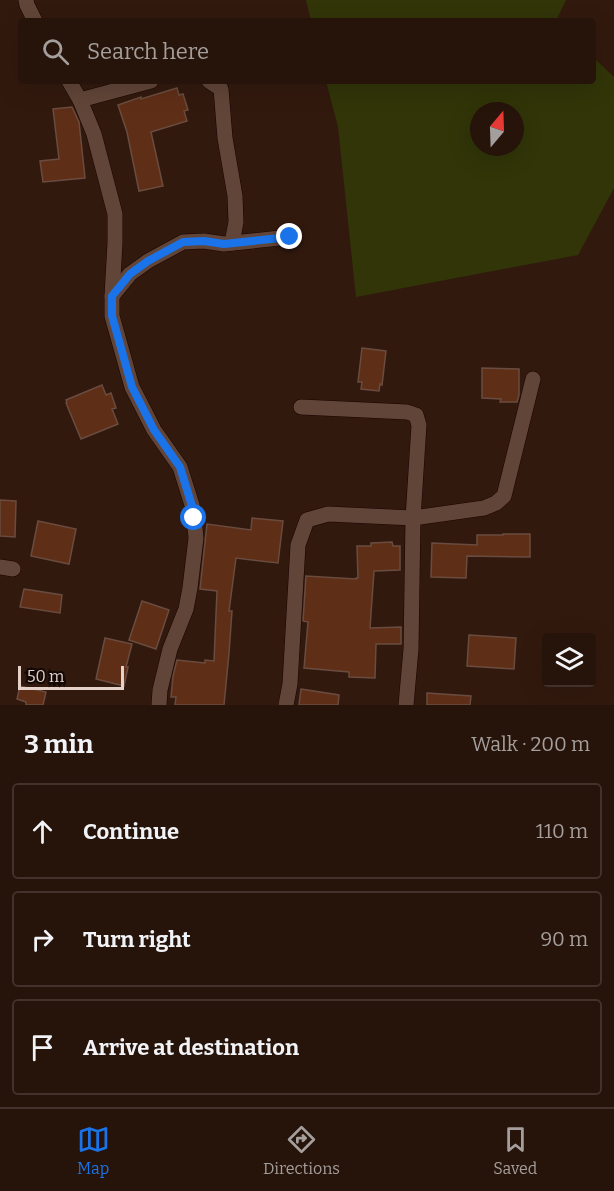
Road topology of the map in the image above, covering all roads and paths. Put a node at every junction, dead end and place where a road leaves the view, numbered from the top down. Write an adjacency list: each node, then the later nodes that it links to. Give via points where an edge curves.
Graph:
1 (26, 0): 2 (street)
2 (34, 18)
3 (71, 84): 6 (street)
4 (140, 84): 6 (street)
5 (214, 84): 8 (street, via 221,89 236,196)
6 (80, 100): 9 (street, via 94,134 115,214)
7 (290, 237): 8 (street)
8 (232, 243): 9 (street, via 183,242 130,274)
9 (112, 296): 13 (street, via 112,316 132,387 154,430 180,467 194,518 196,538 190,588 170,649)
10 (533, 379): 12 (street, via 504,496 484,508)
11 (301, 407): 12 (street, via 416,415 419,425)
12 (413, 518): 14 (street, via 328,514 307,520 298,545); 15 (street)
13 (159, 705)
14 (286, 705)
15 (406, 705)

